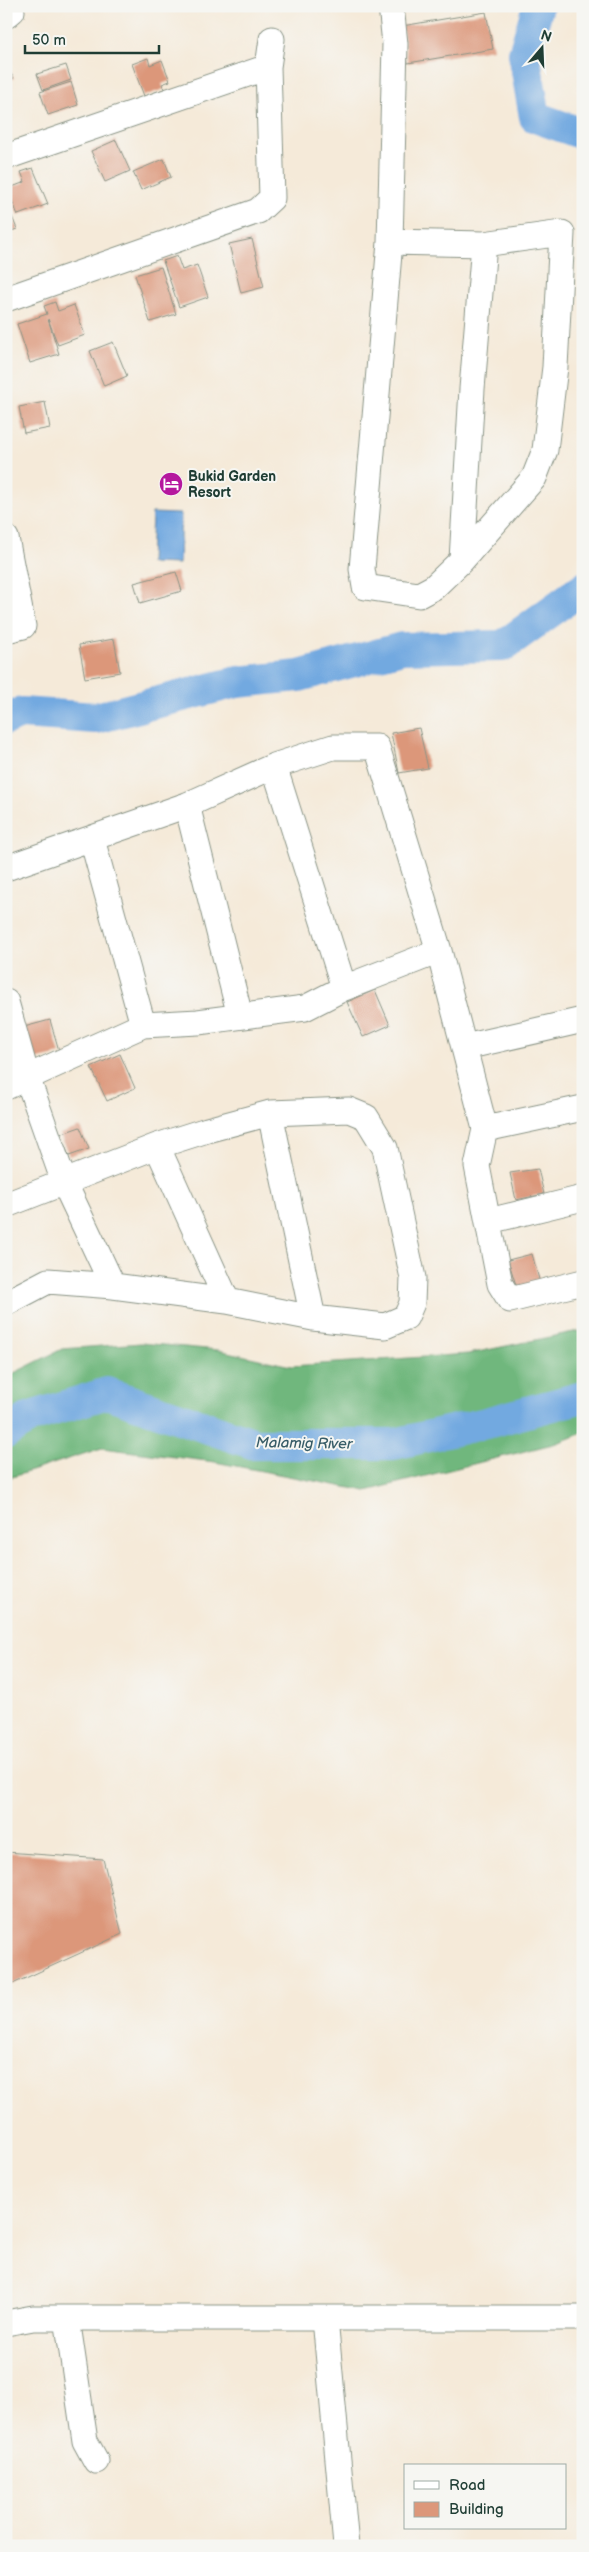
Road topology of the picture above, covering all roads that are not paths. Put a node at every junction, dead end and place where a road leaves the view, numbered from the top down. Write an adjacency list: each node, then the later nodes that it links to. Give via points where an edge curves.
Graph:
1 (391, 6): 5 (street, via 395,44)
2 (272, 40): 3 (street)
3 (268, 67): 4 (street); 7 (street, via 272,198 267,206)
4 (6, 157)
5 (390, 242): 6 (street); 9 (street, via 362,569 365,587 419,595 434,587)
6 (484, 244): 9 (street); 9 (street, via 562,234 555,367 545,450 534,478)
7 (6, 299)
8 (6, 538): 10 (street, via 23,626)
9 (462, 560)
10 (6, 630)
11 (274, 766): 12 (street); 15 (street, via 333,747 377,747); 16 (street)
12 (187, 805): 13 (street); 18 (street)
13 (92, 839): 14 (street); 20 (street)
14 (6, 868)
15 (439, 951): 16 (street); 21 (street)
16 (344, 988): 18 (street, via 305,1008)
17 (6, 1002): 22 (street)
18 (240, 1016): 20 (street)
19 (583, 1020): 21 (street)
20 (143, 1025): 22 (street)
21 (465, 1046): 25 (street)
22 (16, 1082): 27 (street)
23 (583, 1108): 25 (street)
24 (270, 1113): 26 (street); 35 (street); 35 (street, via 349,1110 366,1117 384,1148 413,1278 412,1303 406,1317 385,1326)
25 (485, 1129): 30 (street, via 477,1166)
26 (157, 1146): 27 (street); 33 (street)
27 (64, 1182): 29 (street); 32 (street)
28 (583, 1198): 30 (street)
29 (6, 1206)
30 (489, 1221): 31 (street, via 500,1284 510,1300)
31 (583, 1282)
32 (113, 1286): 33 (street); 34 (street, via 48,1281)
33 (227, 1301): 35 (street)
34 (6, 1302)
35 (313, 1318)
36 (67, 2318): 38 (street); 39 (street, via 34,2318); 40 (street, via 84,2441)
37 (583, 2318): 38 (street)
38 (325, 2319): 41 (street)
39 (6, 2323)
40 (96, 2461)
41 (346, 2546)

